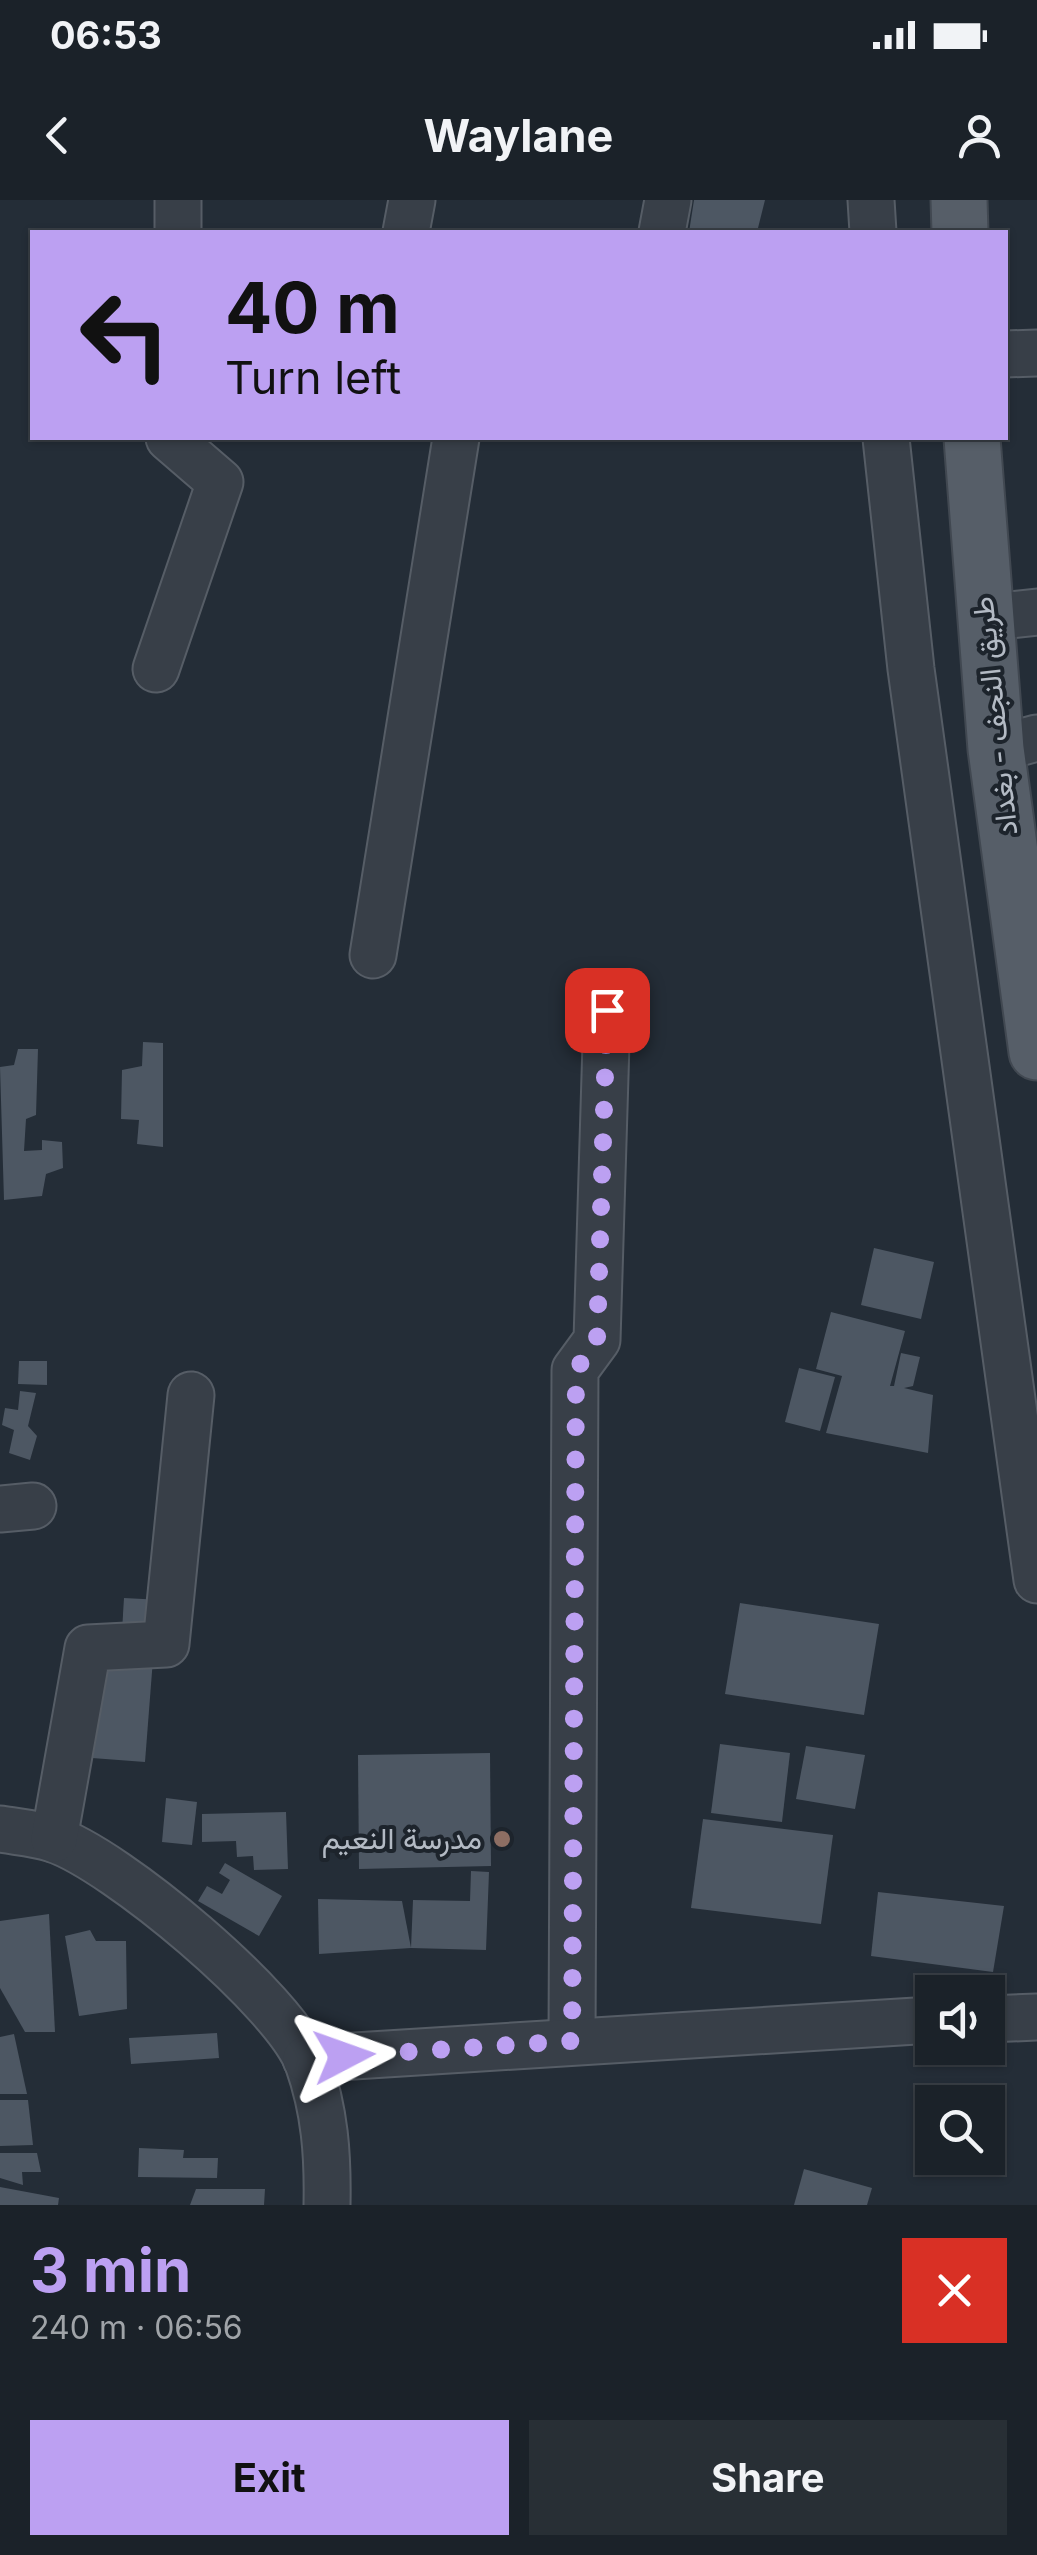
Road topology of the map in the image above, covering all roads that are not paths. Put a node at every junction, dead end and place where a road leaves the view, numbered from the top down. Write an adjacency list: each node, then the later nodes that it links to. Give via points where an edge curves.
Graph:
1 (178, 200): 6 (street)
2 (412, 200): 7 (street)
3 (668, 200): 8 (street)
4 (871, 200): 9 (street)
5 (959, 200): 10 (main road)
6 (178, 230)
7 (406, 230)
8 (662, 230)
9 (873, 230)
10 (960, 230)
11 (1037, 353): 12 (street)
12 (1008, 354)
13 (171, 440): 19 (street, via 220,482)
14 (456, 440): 21 (street)
15 (886, 440): 25 (street, via 911,670)
16 (972, 440): 18 (main road, طريق النجف - بغداد)
17 (1037, 612): 18 (street)
18 (983, 618): 20 (main road, طريق النجف - بغداد)
19 (156, 669)
20 (1017, 744): 23 (main road, طريق النجف - بغداد)
21 (373, 955)
22 (607, 1010): 31 (street, via 597,1340 576,1370)
23 (1037, 1052)
24 (191, 1395): 27 (street, via 166,1644 88,1648)
25 (1037, 1580)
26 (0, 1829): 27 (street)
27 (54, 1839): 32 (street, via 136,1888 255,1990)
28 (1037, 2016): 29 (street)
29 (1005, 2018)
30 (915, 2021): 31 (street)
31 (572, 2041): 32 (street)
32 (306, 2059): 33 (street, via 328,2138)
33 (327, 2205)

